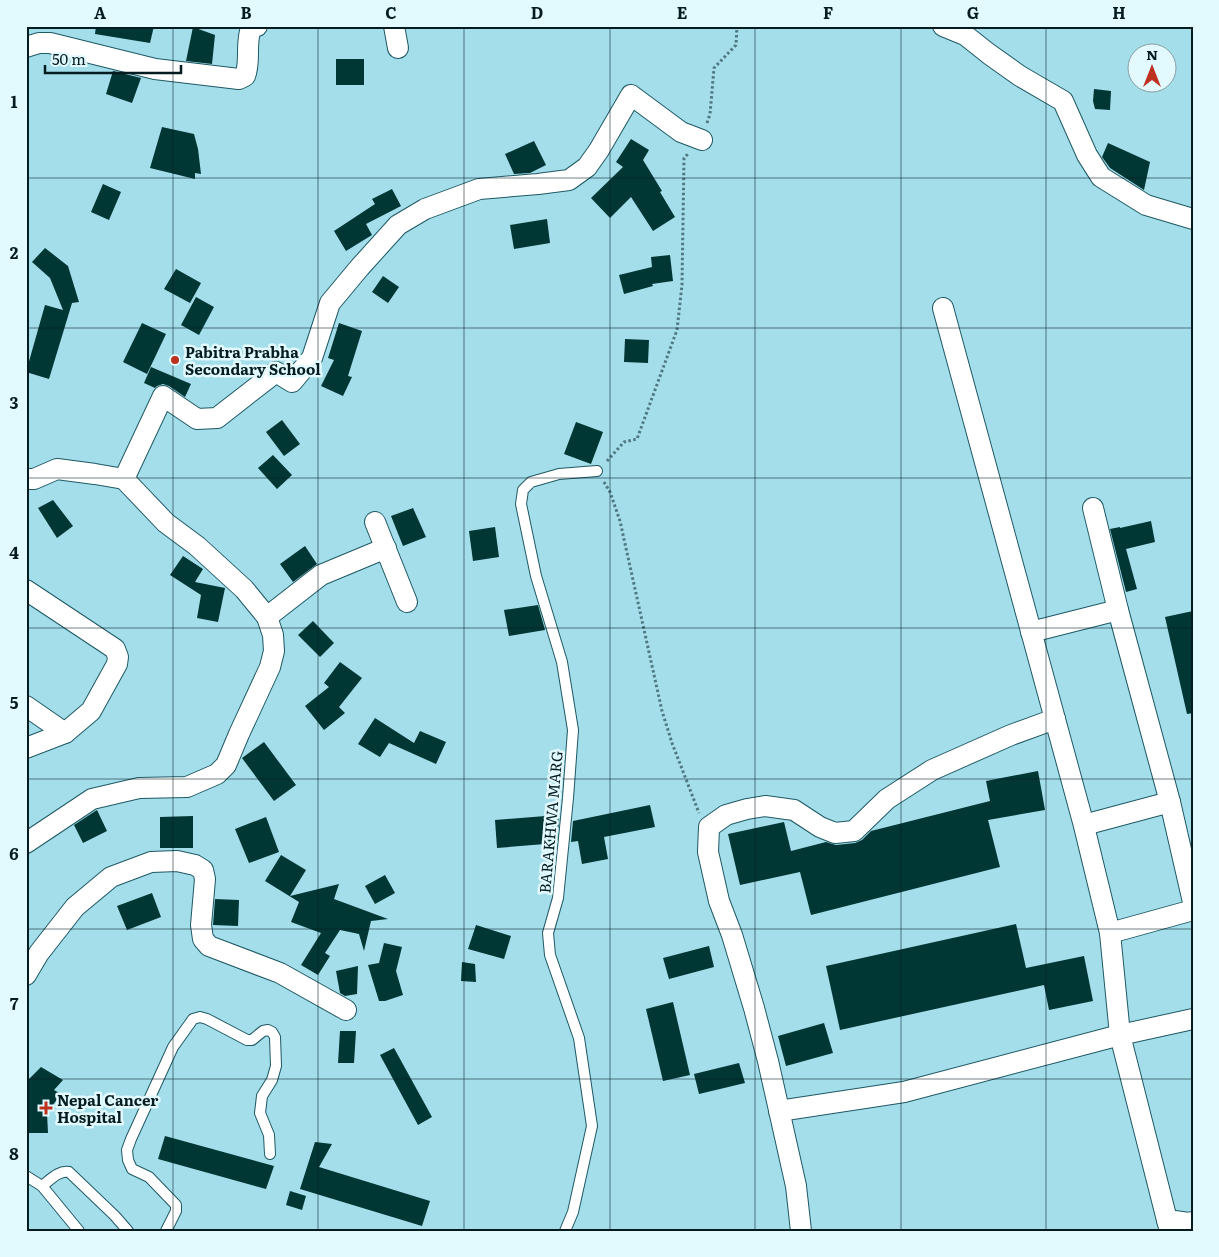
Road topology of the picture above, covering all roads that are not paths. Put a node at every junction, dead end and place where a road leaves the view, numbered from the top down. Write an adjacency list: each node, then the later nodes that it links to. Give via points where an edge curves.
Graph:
1 (394, 26): 5 (street)
2 (943, 26): 7 (street, via 965,35 1020,76 1063,102 1087,155 1101,177 1146,205)
3 (253, 27): 4 (street, via 248,35 248,69 239,79 155,69 50,43)
4 (26, 47)
5 (398, 48)
6 (702, 140): 10 (street, via 682,132 631,95 587,167 569,180 480,188 425,209 398,225 330,303 312,358 292,382 276,372 216,418 197,419 163,396)
7 (1193, 218)
8 (943, 308): 19 (street)
9 (597, 471): 43 (lane, BARAKHWA MARG, via 559,474 531,482 523,490 521,504 536,576 562,662 573,730 558,898 548,933 550,955 579,1038 592,1126 573,1212)
10 (124, 479): 11 (street, via 58,469); 18 (street, via 166,523 198,546 244,589)
11 (26, 480)
12 (1092, 508): 17 (street)
13 (375, 522): 14 (street)
14 (386, 548): 16 (street); 18 (street, via 321,575)
15 (26, 590): 22 (street, via 115,649 118,657 91,711)
16 (407, 602)
17 (1118, 610): 19 (street); 24 (street)
18 (267, 617): 26 (street, via 274,651 270,667 226,765 216,774 187,786 139,788 92,799)
19 (1031, 632): 21 (street)
20 (26, 706): 22 (street)
21 (1055, 719): 25 (street); 34 (street, via 932,770 887,799 854,831 836,833 794,810 765,806 726,815 709,827 708,852 719,901 754,1008)
22 (65, 733): 23 (street)
23 (26, 748)
24 (1170, 802): 25 (street); 27 (street)
25 (1084, 825): 29 (street)
26 (26, 843)
27 (1193, 902)
28 (1193, 910): 29 (street)
29 (1110, 933): 33 (street)
30 (26, 975): 31 (street, via 75,907 111,877 151,862 177,861 203,870 201,925 203,939 209,946 280,973)
31 (346, 1010)
32 (1193, 1019): 33 (street)
33 (1120, 1035): 34 (street, via 904,1092); 39 (street)
34 (779, 1111): 44 (street, via 796,1186)
35 (270, 1154): 42 (lane, via 269,1135 260,1113 262,1096 276,1066 275,1037 268,1030 247,1040 207,1019 193,1019 173,1046 127,1150 132,1169 150,1177 176,1205)
36 (26, 1176): 37 (lane)
37 (42, 1186): 40 (lane); 41 (lane, via 60,1173 69,1172)
38 (1193, 1222): 39 (street)
39 (1168, 1225)
40 (80, 1231)
41 (128, 1231)
42 (166, 1231)
43 (565, 1231)
44 (801, 1231)

